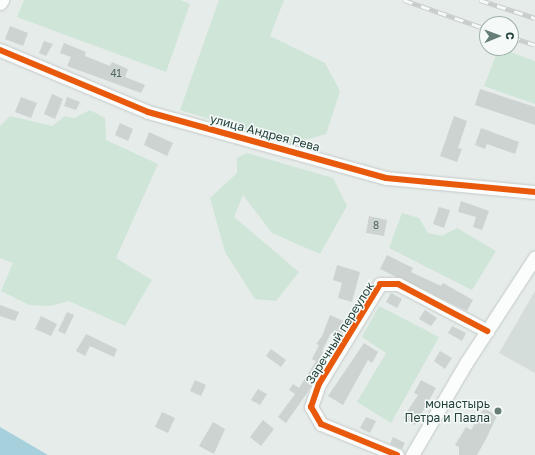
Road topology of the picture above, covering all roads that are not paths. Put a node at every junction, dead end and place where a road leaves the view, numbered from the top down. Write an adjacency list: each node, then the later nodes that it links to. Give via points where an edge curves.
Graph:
1 (2, 0): 2 (street)
2 (0, 3)
3 (0, 50): 4 (street, улица Андрея Рева, via 148,112 386,178)
4 (535, 192)
5 (535, 257): 6 (street)
6 (486, 332): 7 (street, via 435,414); 8 (street, Заречный переулок, via 398,284 380,284 319,384 312,401 312,413 321,424)
7 (416, 450)
8 (397, 455)

